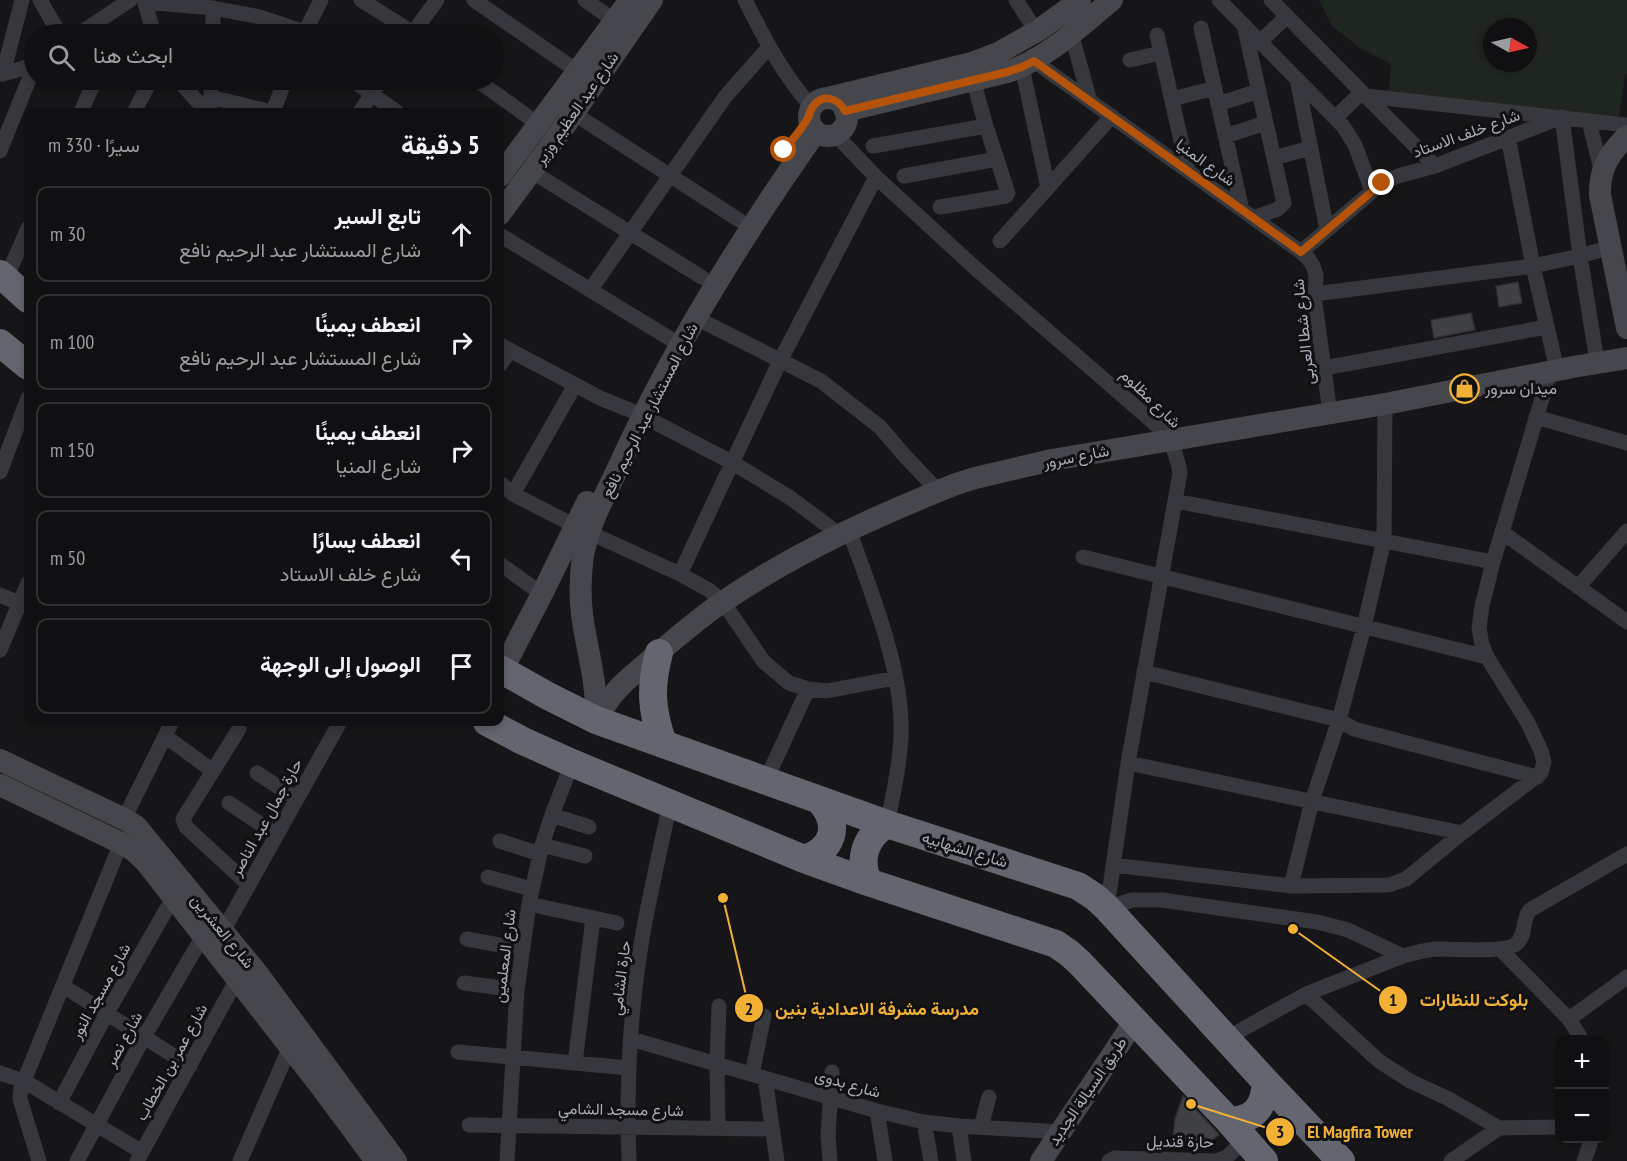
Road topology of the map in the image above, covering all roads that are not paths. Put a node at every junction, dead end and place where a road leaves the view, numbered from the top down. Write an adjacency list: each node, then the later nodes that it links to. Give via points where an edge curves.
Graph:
1 (22, 0): 29 (street)
2 (40, 0): 20 (street)
3 (321, 0): 25 (street)
4 (361, 0): 26 (street)
5 (437, 0): 27 (street)
6 (474, 0): 40 (street)
7 (585, 0): 19 (street)
8 (630, 0): 19 (street, شارع عبد العظيم وزير)
9 (652, 0): 75 (street, شارع عبد العظيم وزير)
10 (745, 0): 35 (street, شارع مظلوم)
11 (1016, 0): 31 (street)
12 (1080, 0): 31 (street)
13 (1112, 0): 33 (street)
14 (1219, 0): 28 (street)
15 (1271, 0): 18 (street)
16 (137, 1): 17 (street); 21 (street); 22 (street)
17 (206, 5): 23 (street); 24 (street)
18 (1287, 15): 34 (street); 56 (street)
19 (615, 21): 40 (street, شارع عبد العظيم وزير)
20 (54, 24)
21 (97, 24)
22 (150, 24)
23 (211, 24)
24 (280, 24)
25 (309, 24)
26 (398, 24)
27 (420, 24)
28 (1244, 25): 34 (street); 54 (street)
29 (8, 27): 41 (street)
30 (1201, 28): 44 (street)
31 (1032, 34): 33 (street, via 1045,41); 38 (street); 67 (street, via 998,53)
32 (1157, 35): 36 (street)
33 (1063, 40): 38 (street); 58 (street)
34 (1260, 42): 42 (street)
35 (769, 47): 67 (street, شارع مظلوم, via 800,93); 88 (street, via 725,97)
36 (1161, 53): 37 (street); 57 (street)
37 (1130, 60)
38 (1028, 64): 43 (street); 58 (street, شارع المنيا); 91 (street)
39 (24, 67): 41 (street)
40 (577, 72): 75 (street, شارع عبد العظيم وزير)
41 (2, 74)
42 (1297, 79): 70 (street); 80 (street)
43 (973, 80): 67 (street); 74 (street)
44 (1215, 88): 57 (street); 59 (street)
45 (24, 90): 81 (street)
46 (91, 90): 60 (street)
47 (145, 90): 61 (street)
48 (188, 90): 62 (street)
49 (211, 90): 63 (street)
50 (281, 90): 64 (street)
51 (366, 90): 55 (street)
52 (374, 90): 55 (street)
53 (490, 90): 75 (street)
54 (1259, 91): 59 (street); 72 (street)
55 (371, 94): 65 (street); 66 (street)
56 (1364, 94): 69 (street); 70 (street); 84 (street)
57 (1172, 99): 85 (street)
58 (1090, 101): 68 (street, شارع المنيا)
59 (1218, 104): 76 (street)
60 (83, 108)
61 (136, 108)
62 (207, 108)
63 (208, 108)
64 (274, 108)
65 (362, 108)
66 (391, 108)
67 (824, 116): 90 (street, شارع مظلوم); 96 (street, شارع المستشار عبد الرحيم نافع, via 784,150); 111 (street, شارع المستشار عبد الرحيم نافع)
68 (1112, 116): 85 (street, شارع المنيا); 91 (street)
69 (1562, 117): 71 (street); 78 (street, شارع خلف الاستاد); 104 (street)
70 (1335, 118): 92 (street, via 1355,145)
71 (1589, 121): 73 (street); 87 (street)
72 (1266, 123): 76 (street); 82 (street)
73 (1627, 125)
74 (986, 126): 79 (street); 83 (street)
75 (547, 133): 86 (street, شارع عبد العظيم وزير); 88 (street); 93 (street, شارع عبد العظيم وزير); 98 (street)
76 (1225, 136): 95 (street)
77 (1627, 136): 87 (street, via 1607,159)
78 (1508, 137): 84 (street, شارع خلف الاستاد); 105 (street)
79 (873, 146)
80 (1311, 148): 82 (street); 97 (street)
81 (0, 151)
82 (1274, 158): 95 (street, via 1284,203 1278,209)
83 (997, 159): 89 (street); 94 (street, via 1008,195)
84 (1435, 166): 92 (street, شارع خلف الاستاد, via 1398,176)
85 (1188, 171): 95 (street, شارع المنيا)
86 (504, 172)
87 (1602, 174): 102 (street, via 1600,195)
88 (669, 176): 96 (street); 98 (street)
89 (904, 176)
90 (876, 177): 118 (street); 128 (street, شارع مظلوم)
91 (1048, 188): 101 (street)
92 (1371, 191): 97 (street, شارع خلف الاستاد)
93 (504, 207)
94 (940, 207)
95 (1247, 214): 103 (street, شارع المنيا)
96 (739, 220): 107 (street, شارع المستشار عبد الرحيم نافع)
97 (1327, 230): 103 (street, شارع خلف الاستاد)
98 (630, 232): 107 (street); 108 (street)
99 (24, 236): 106 (street)
100 (504, 237): 108 (street)
101 (1000, 241)
102 (1611, 247): 104 (street); 113 (street)
103 (1301, 252): 110 (street, شارع شطا العربى, via 1313,266)
104 (1580, 256): 105 (street); 117 (street)
105 (1533, 266): 110 (street); 112 (street)
106 (3, 276): 109 (highway)
107 (703, 278): 114 (street, شارع المستشار عبد الرحيم نافع)
108 (591, 289): 114 (street)
109 (24, 294)
110 (1315, 294): 120 (street, شارع شطا العربى)
111 (696, 318): 118 (street); 125 (street, شارع المستشار عبد الرحيم نافع)
112 (1547, 327): 120 (street); 121 (street)
113 (1627, 328)
114 (669, 338): 125 (street, شارع المستشار عبد الرحيم نافع)
115 (505, 347): 122 (street)
116 (2, 349): 119 (highway)
117 (1615, 355): 121 (street, شارع سرور)
118 (780, 361): 130 (street); 133 (street, via 821,381 880,427)
119 (24, 363)
120 (1324, 368): 126 (street, شارع شطا العربى)
121 (1560, 370): 123 (street, شارع سرور); 127 (street)
122 (575, 385): 125 (street); 134 (street)
123 (1385, 404): 126 (street, شارع سرور); 140 (street)
124 (24, 409): 131 (street)
125 (638, 413): 130 (street); 136 (street, شارع المستشار عبد الرحيم نافع)
126 (1330, 413): 128 (street, شارع سرور)
127 (1536, 417): 129 (street); 139 (street)
128 (1170, 440): 133 (street, شارع سرور, via 1052,459); 135 (street, شارع مظلوم, via 1178,456 1180,473)
129 (1627, 443)
130 (733, 463): 138 (street); 144 (street)
131 (0, 472)
132 (504, 486): 134 (street)
133 (938, 491): 138 (street, شارع سرور)
134 (513, 494): 136 (street)
135 (1175, 501): 140 (street); 145 (street, شارع مظلوم)
136 (582, 529): 144 (street); 147 (street, شارع المستشار عبد الرحيم نافع); 161 (street, شارع المستشار عبد الرحيم نافع, via 580,583 585,636 595,681)
137 (1627, 531): 146 (street)
138 (844, 532): 149 (street, شارع سرور, via 794,557); 159 (street, via 884,630)
139 (1502, 532): 142 (street); 146 (street)
140 (1384, 540): 142 (street); 152 (street)
141 (1083, 557): 145 (street)
142 (1493, 562): 155 (street, via 1479,628)
143 (504, 567): 147 (street)
144 (680, 574): 149 (street)
145 (1162, 576): 152 (street); 158 (street, شارع مظلوم)
146 (1578, 587): 151 (street)
147 (542, 594): 156 (street, شارع المستشار عبد الرحيم نافع)
148 (0, 595): 150 (street)
149 (723, 602): 154 (street, شارع سرور); 160 (street, via 764,662 789,683)
150 (24, 605): 153 (street)
151 (1627, 622)
152 (1364, 627): 155 (street); 162 (street)
153 (0, 650)
154 (659, 653): 161 (street, شارع سرور, via 615,691); 168 (highway, via 652,689)
155 (1487, 657): 174 (street, via 1544,757 1544,768)
156 (504, 664)
157 (504, 672): 161 (highway, شارع الشهابيه)
158 (1144, 672): 162 (street); 171 (street, شارع مظلوم)
159 (895, 678): 160 (street, via 827,691); 186 (street, via 901,736)
160 (808, 689): 175 (street)
161 (596, 720): 168 (highway, شارع الشهابيه)
162 (1339, 720): 174 (street, via 1354,729); 179 (street)
163 (170, 726): 167 (street)
164 (338, 726): 178 (street, حارة جمال عبد الناصر)
165 (495, 726): 170 (highway)
166 (239, 729): 172 (street)
167 (165, 736): 172 (street); 185 (street)
168 (663, 743): 175 (highway, شارع الشهابيه)
169 (0, 760): 177 (street, شارع العشرين)
170 (572, 763): 182 (highway); 184 (street, شارع المعلمين)
171 (1128, 763): 179 (street); 196 (street, شارع مظلوم)
172 (213, 771): 199 (street, via 184,816 183,824)
173 (257, 773): 178 (street)
174 (1537, 777): 188 (street)
175 (766, 780): 180 (highway, شارع الشهابيه)
176 (0, 784): 183 (street, شارع العشرين)
177 (53, 784): 183 (street); 185 (street, شارع العشرين)
178 (297, 799): 189 (street, حارة جمال عبد الناصر)
179 (1312, 801): 188 (street); 200 (street)
180 (821, 802): 186 (highway, شارع الشهابيه); 195 (highway, via 833,824 831,836 816,855)
181 (229, 803): 189 (street)
182 (670, 803): 195 (highway); 225 (street, حارة الشامي, via 643,932)
183 (44, 806): 191 (street, شارع العشرين)
184 (552, 815): 187 (street); 192 (street, شارع المعلمين)
185 (124, 819): 206 (street, شارع العشرين, via 145,836)
186 (887, 824): 198 (highway, via 873,834 865,849 863,866); 203 (highway, شارع الشهابيه, via 1061,879 1078,886)
187 (589, 827)
188 (1462, 833): 200 (street, via 1396,883)
189 (277, 835): 199 (street, حارة جمال عبد الناصر)
190 (501, 841): 192 (street)
191 (121, 843): 202 (street, شارع العشرين, via 145,861); 214 (street)
192 (541, 850): 194 (street); 201 (street, شارع المعلمين)
193 (1627, 854): 208 (street, via 1530,910 1520,940 1512,947)
194 (585, 856)
195 (804, 859): 198 (highway)
196 (1113, 865): 200 (street); 203 (street, شارع مظلوم)
197 (488, 877): 201 (street)
198 (868, 882): 221 (highway, via 1056,944 1069,952)
199 (249, 885): 206 (street, حارة جمال عبد الناصر)
200 (1291, 886)
201 (530, 896): 204 (street); 209 (street, شارع المعلمين)
202 (173, 898): 206 (street, شارع العشرين); 218 (street, شارع مسجد النور)
203 (1107, 908): 210 (street, via 1132,900 1162,900 1317,922 1348,930); 224 (highway, شارع الشهابيه)
204 (593, 918): 205 (street); 229 (street)
205 (617, 923)
206 (213, 933): 212 (street, شارع العشرين); 223 (street, شارع نصر); 261 (street, شارع العشرين, via 258,974)
207 (467, 939): 209 (street)
208 (1500, 948): 210 (street, via 1419,951); 220 (street)
209 (522, 949): 215 (street, شارع المعلمين)
210 (1403, 957): 216 (street)
211 (1626, 979): 220 (street)
212 (237, 980): 226 (street, شارع العشرين); 231 (street, شارع عمر بن الخطاب)
213 (464, 983): 215 (street)
214 (63, 986): 218 (street); 236 (street)
215 (517, 990): 228 (street, شارع المعلمين)
216 (1306, 994): 224 (street); 251 (street, via 1379,1060)
217 (719, 1006): 230 (street)
218 (107, 1013): 223 (street); 240 (street, شارع مسجد النور)
219 (764, 1016): 235 (street)
220 (1569, 1018): 222 (street)
221 (1134, 1022): 253 (street, طريق السيالة الجديد); 255 (highway)
222 (1579, 1035)
223 (144, 1037): 231 (street); 243 (street, شارع نصر)
224 (1227, 1038): 237 (highway, شارع الشهابيه)
225 (631, 1039): 230 (street, شارع بدوى); 232 (street, حارة الشامي)
226 (290, 1047): 259 (street); 260 (street, شارع العشرين)
227 (458, 1052): 228 (street)
228 (512, 1057): 229 (street); 245 (street, شارع المعلمين)
229 (575, 1063): 232 (street)
230 (717, 1064): 235 (street, شارع بدوى); 250 (street)
231 (190, 1066): 256 (street, شارع عمر بن الخطاب)
232 (628, 1068): 247 (street, حارة الشامي)
233 (832, 1072): 238 (street)
234 (0, 1073): 236 (street)
235 (758, 1076): 238 (street, شارع بدوى); 252 (street)
236 (24, 1081): 240 (street); 257 (street, via 20,1099)
237 (1266, 1082): 255 (highway, via 1262,1103 1239,1121); 272 (highway, شارع الشهابيه)
238 (830, 1096): 241 (street, شارع بدوى); 265 (street)
239 (989, 1097): 248 (street)
240 (59, 1103): 243 (street)
241 (877, 1111): 242 (street, شارع بدوى); 266 (street)
242 (924, 1122): 246 (street, شارع بدوى); 267 (street)
243 (96, 1125): 256 (street); 258 (street, شارع نصر)
244 (469, 1125): 245 (street, شارع مسجد الشامي)
245 (508, 1126): 247 (street, شارع مسجد الشامي); 262 (street, شارع المعلمين)
246 (959, 1126): 248 (street, شارع بدوى); 268 (street)
247 (628, 1127): 250 (street, شارع مسجد الشامي); 263 (street, حارة الشامي)
248 (981, 1127): 253 (street, شارع بدوى)
249 (1555, 1127): 251 (street)
250 (718, 1128): 252 (street, شارع مسجد الشامي)
251 (1499, 1128): 273 (street)
252 (772, 1129): 264 (street)
253 (1061, 1132): 269 (street, طريق السيالة الجديد)
254 (1590, 1143): 274 (street)
255 (1251, 1148): 271 (street, حارة قنديل)
256 (140, 1157)
257 (39, 1161)
258 (77, 1161)
259 (240, 1161)
260 (376, 1161)
261 (396, 1161)
262 (507, 1161)
263 (629, 1161)
264 (777, 1161)
265 (830, 1161)
266 (885, 1161)
267 (931, 1161)
268 (963, 1161)
269 (1041, 1161)
270 (1109, 1161): 271 (street, حارة قنديل)
271 (1212, 1161)
272 (1341, 1161)
273 (1450, 1161)
274 (1584, 1161)

